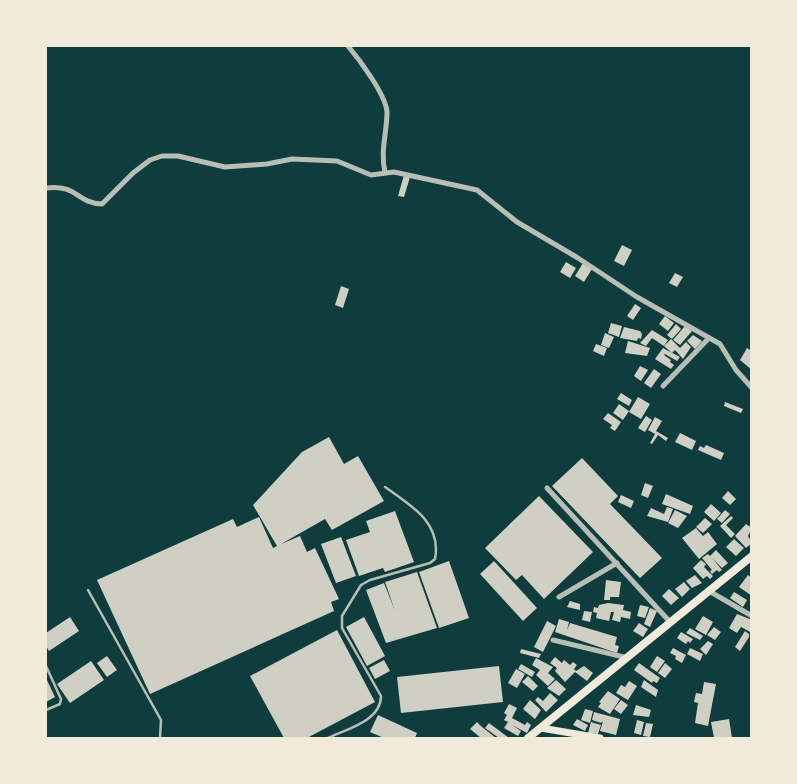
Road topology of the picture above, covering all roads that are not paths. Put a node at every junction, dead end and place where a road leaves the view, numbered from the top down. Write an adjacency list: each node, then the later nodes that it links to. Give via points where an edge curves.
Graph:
1 (348, 46): 2 (street, via 385,103)
2 (385, 172): 3 (street, via 371,175 337,161 292,159 225,167 162,156 133,173 102,204 90,203 62,186); 4 (street, via 477,190 517,222)
3 (46, 188)
4 (709, 338): 5 (street); 6 (street, via 720,344)
5 (663, 386)
6 (751, 388)
7 (385, 486): 22 (lane, via 428,520 435,559 370,580 355,591 342,616 342,628 381,703 375,715)
8 (547, 488): 10 (street)
9 (751, 556): 12 (main road)
10 (617, 563): 13 (street); 15 (street)
11 (88, 590): 21 (lane, via 161,720)
12 (709, 591): 14 (street); 15 (main road)
13 (559, 597)
14 (751, 616)
15 (671, 623): 17 (main road)
16 (553, 640): 17 (street)
17 (628, 658): 20 (main road)
18 (46, 666): 19 (lane, via 61,699)
19 (46, 710)
20 (541, 728): 23 (main road); 24 (main road)
21 (160, 738)
22 (328, 738)
23 (528, 738)
24 (600, 738)

